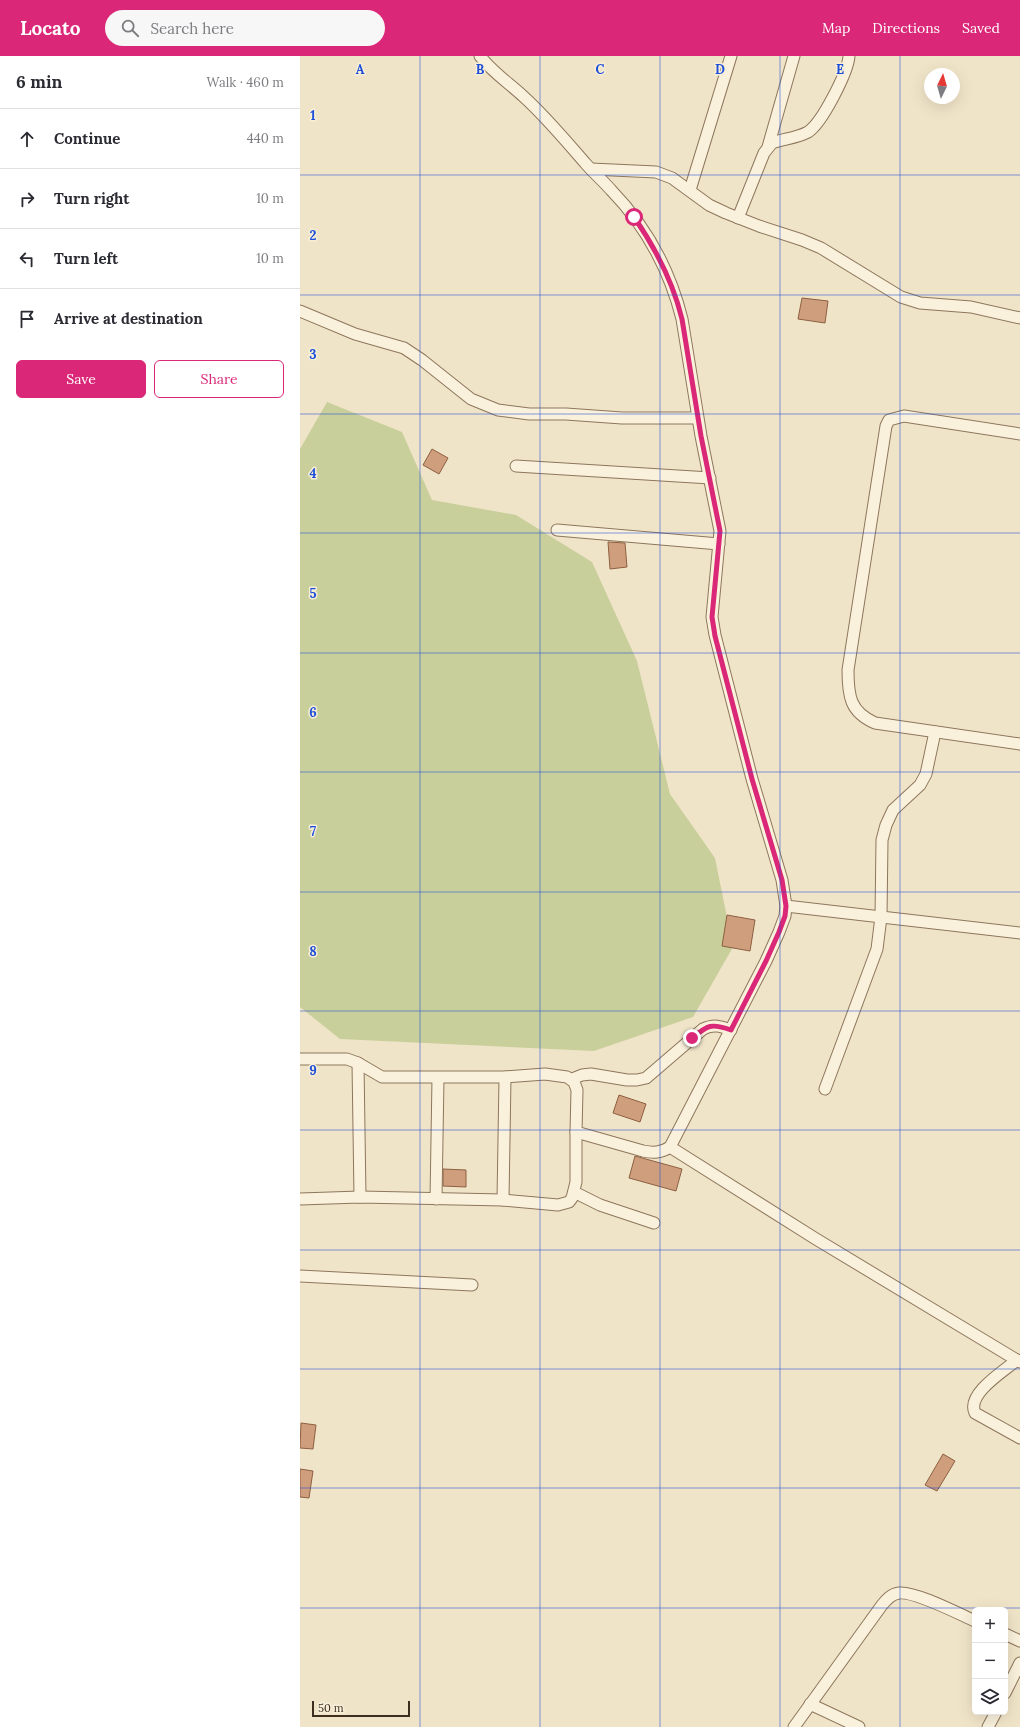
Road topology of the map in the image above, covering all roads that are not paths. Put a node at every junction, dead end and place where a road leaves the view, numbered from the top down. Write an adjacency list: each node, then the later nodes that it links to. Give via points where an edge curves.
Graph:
1 (480, 56): 6 (street, via 524,96)
2 (731, 56): 7 (street)
3 (794, 56): 5 (street)
4 (849, 56): 5 (street, via 845,70 815,125 808,132 772,143)
5 (768, 147): 8 (street)
6 (591, 169): 7 (street, via 656,172 672,178); 11 (street, via 634,217 650,240 668,275 682,319)
7 (690, 190): 8 (street, via 709,205)
8 (738, 218): 10 (street, via 821,248 879,285 910,300 971,307)
9 (300, 311): 11 (street, via 355,334 404,348 471,399 498,410 622,418)
10 (1020, 318)
11 (697, 418): 14 (street)
12 (1020, 434): 17 (street, via 904,416 889,420 886,426 848,670 848,685 855,709 864,718 875,723)
13 (516, 466): 14 (street)
14 (710, 478): 16 (street, via 719,520)
15 (557, 530): 16 (street)
16 (719, 544): 19 (street, via 712,617 715,636 752,779 782,880)
17 (935, 732): 18 (street); 20 (street, via 923,780 893,810 886,825 882,840)
18 (1020, 744)
19 (786, 906): 20 (street); 22 (street, via 770,954)
20 (881, 917): 21 (street); 28 (street, via 877,949)
21 (1020, 933)
22 (731, 1030): 27 (street, via 710,1025 651,1074 637,1080 591,1074); 30 (street)
23 (300, 1059): 24 (street, via 347,1059)
24 (358, 1063): 26 (street, via 382,1077); 32 (street)
25 (505, 1077): 26 (street); 27 (street, via 556,1074); 35 (street)
26 (438, 1078): 34 (street)
27 (572, 1079): 29 (street, via 577,1090)
28 (825, 1089)
29 (576, 1132): 30 (street, via 643,1152 660,1152); 31 (street)
30 (670, 1147): 39 (street)
31 (574, 1192): 35 (street, via 569,1202 558,1205); 36 (street, via 600,1205)
32 (360, 1197): 33 (street); 34 (street)
33 (300, 1199)
34 (436, 1199): 35 (street)
35 (503, 1200)
36 (654, 1223)
37 (300, 1276): 38 (street)
38 (472, 1285)
39 (1018, 1361): 40 (street, via 981,1390 975,1398 973,1408 975,1413)
40 (1020, 1438)
41 (972, 1620): 46 (street, via 910,1594 897,1593 882,1605)
42 (1008, 1635): 43 (street)
43 (1020, 1641)
44 (1020, 1663): 45 (street)
45 (1008, 1687)
46 (810, 1704): 48 (street); 49 (street)
47 (994, 1715): 50 (street)
48 (794, 1727)
49 (860, 1727)
50 (988, 1727)

